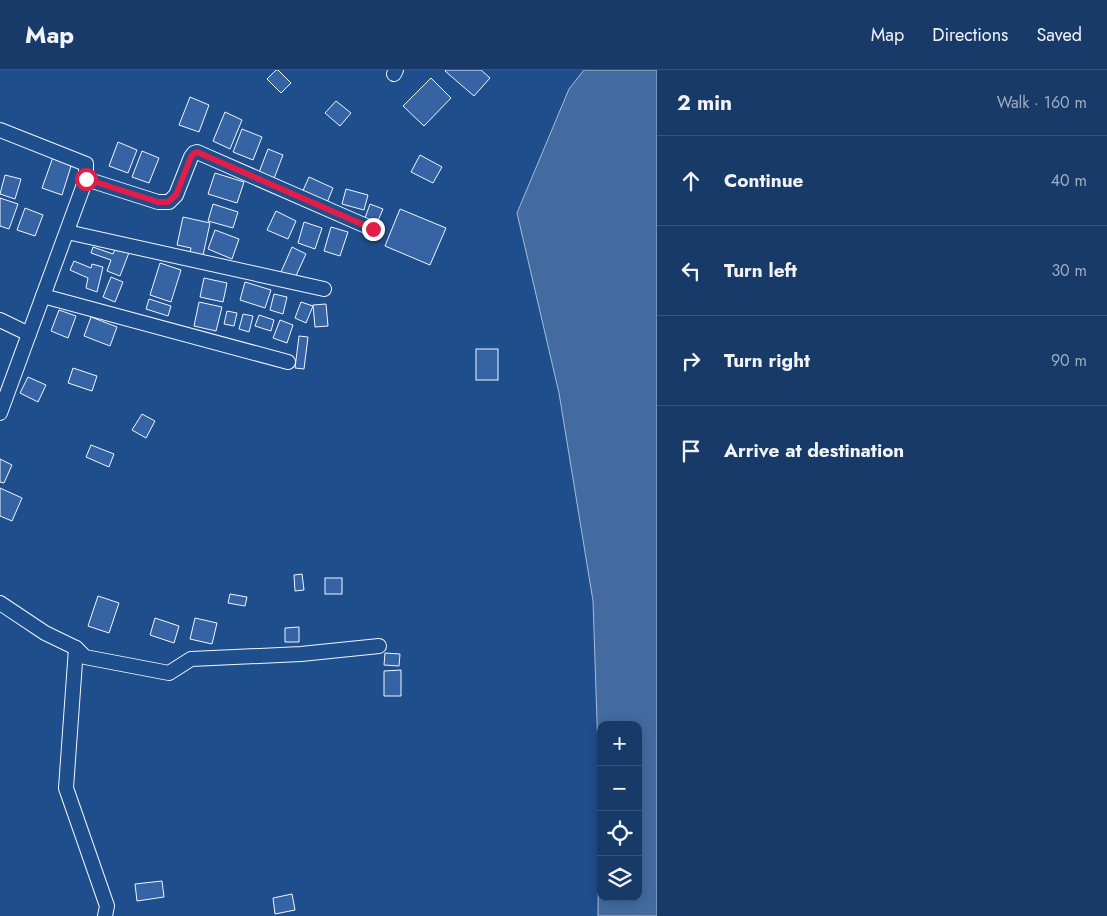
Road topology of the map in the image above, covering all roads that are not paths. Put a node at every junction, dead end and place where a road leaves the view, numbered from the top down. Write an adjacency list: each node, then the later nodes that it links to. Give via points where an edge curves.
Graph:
1 (0, 130): 2 (street, via 86,164)
2 (86, 179): 3 (street, via 158,202 168,202 176,195 191,157 197,152); 4 (street)
3 (373, 229)
4 (67, 232): 5 (street); 6 (street)
5 (324, 289)
6 (43, 296): 8 (street); 9 (street)
7 (0, 320): 8 (street)
8 (29, 334): 10 (street)
9 (288, 362)
10 (0, 413)
11 (0, 603): 13 (street, via 45,633)
12 (379, 646): 13 (street, via 301,654 191,659 169,673 85,657)
13 (76, 648): 14 (street, via 66,788 107,906)
14 (105, 916)

